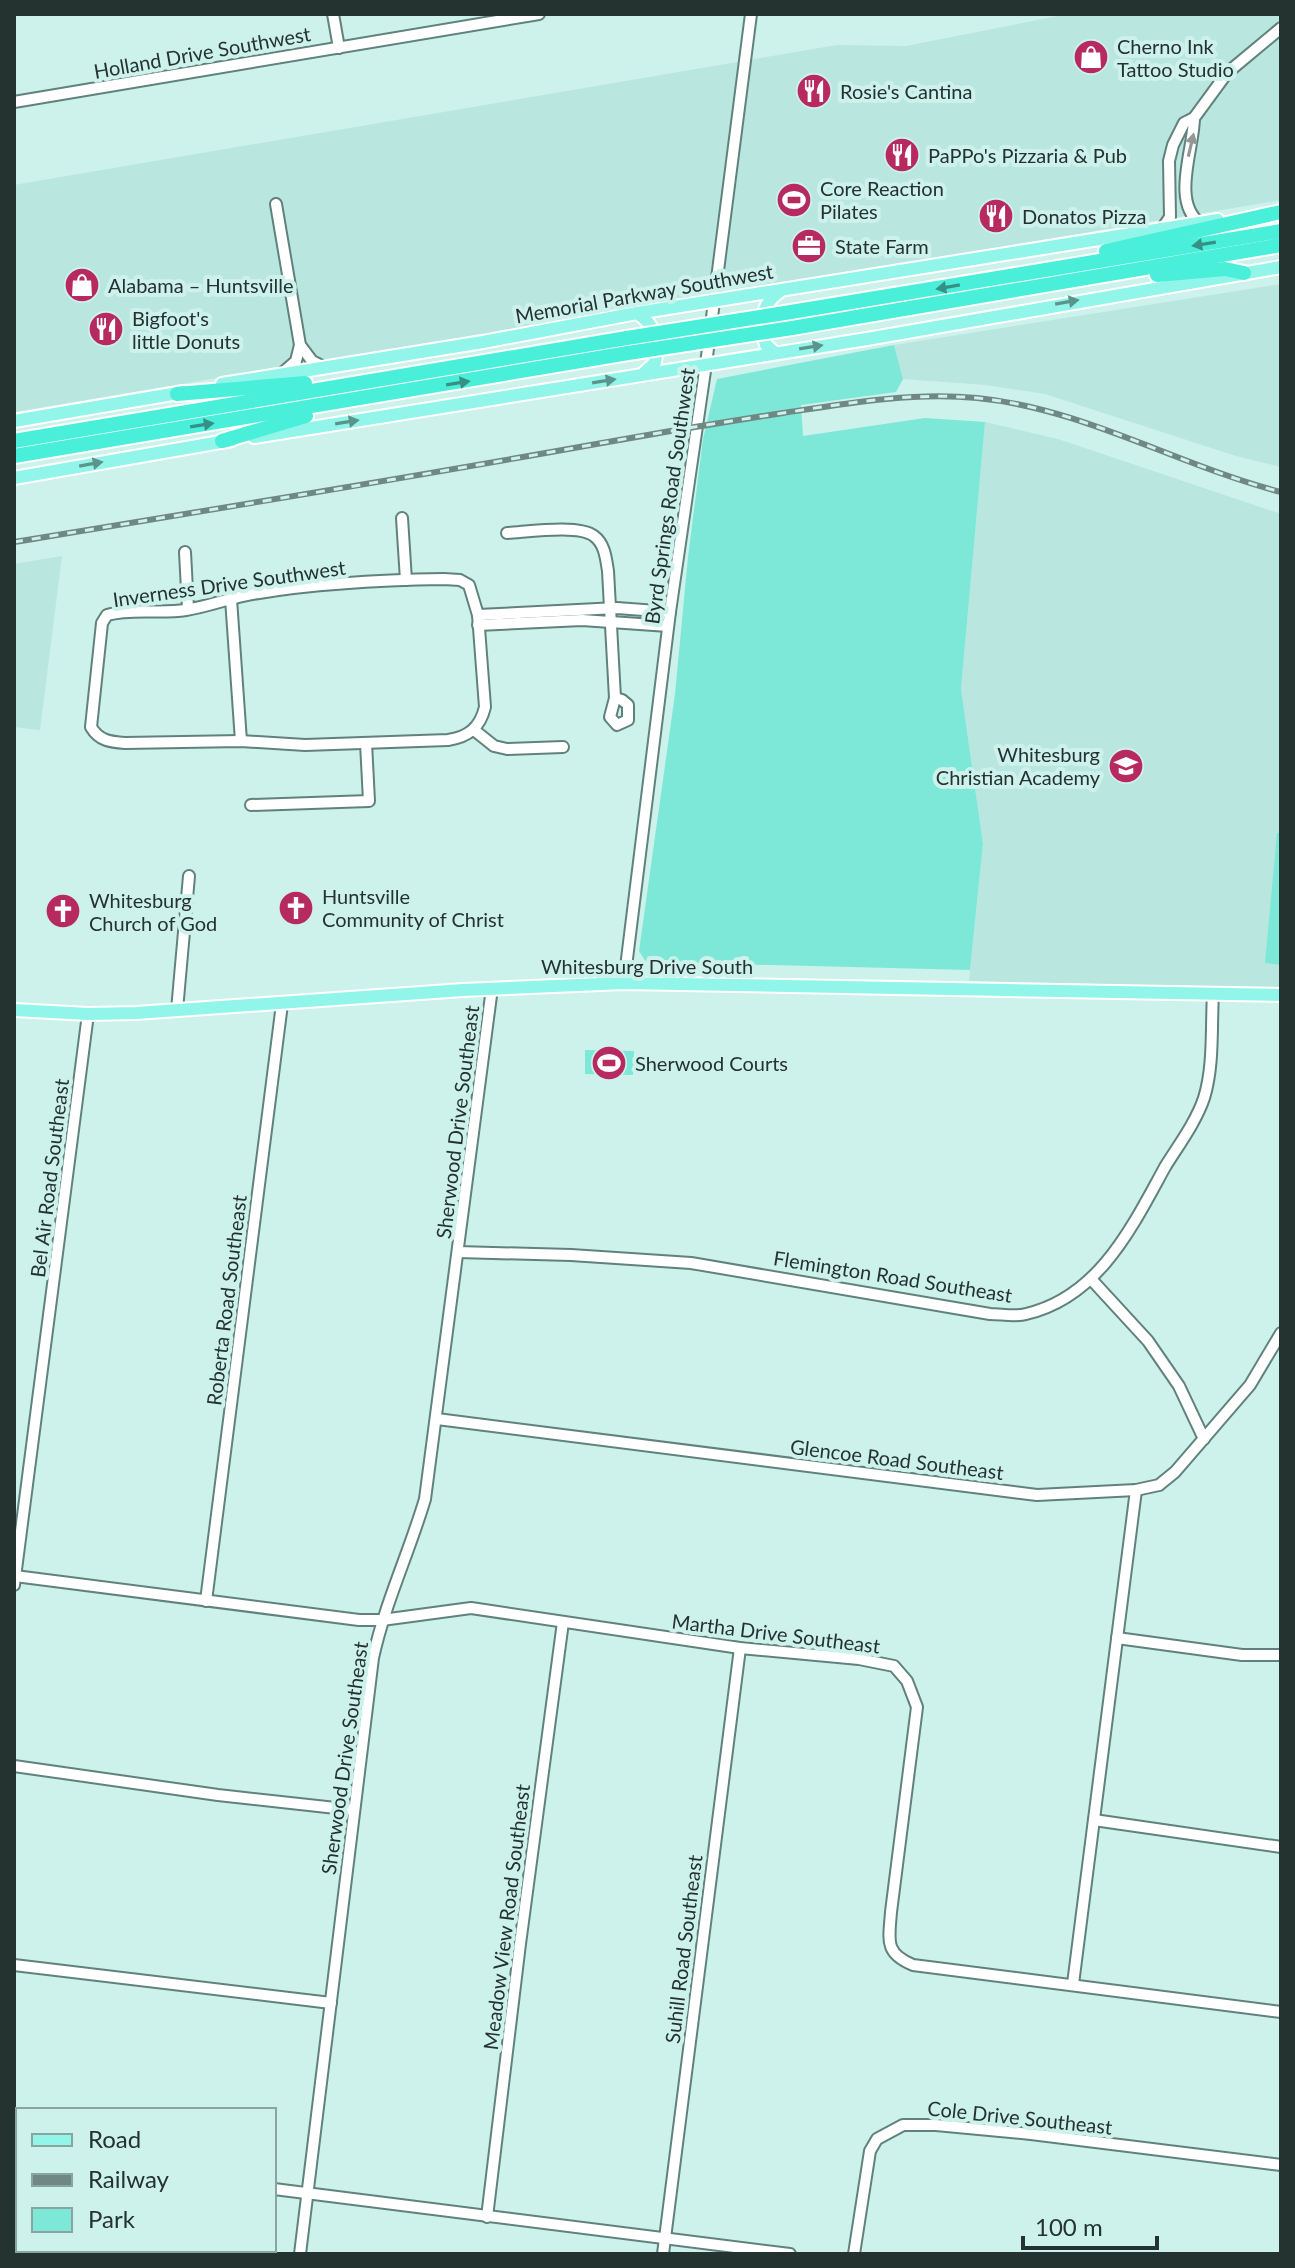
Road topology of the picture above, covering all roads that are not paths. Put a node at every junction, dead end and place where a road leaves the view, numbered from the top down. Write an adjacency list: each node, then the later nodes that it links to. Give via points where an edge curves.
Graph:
1 (333, 14): 5 (street)
2 (539, 14): 5 (street, Holland Drive Southwest)
3 (751, 14): 18 (street, Byrd Springs Road Southwest)
4 (1281, 28): 7 (street, via 1227,73)
5 (339, 48): 6 (street, Holland Drive Southwest)
6 (14, 102)
7 (1194, 118): 10 (street, one-way to 7, via 1186,204); 11 (street, via 1184,123 1173,145 1167,179 1170,217)
8 (276, 204): 20 (street)
9 (1281, 211): 10 (main road, Memorial Parkway Southwest); 16 (highway, via 1082,257)
10 (1200, 223): 11 (main road, Memorial Parkway Southwest)
11 (1161, 230): 17 (main road, Memorial Parkway Southwest)
12 (1281, 231): 16 (highway, Memorial Parkway Southwest, one-way to 16)
13 (1281, 245): 16 (highway, Memorial Parkway Southwest)
14 (1281, 267): 15 (main road)
15 (1244, 273): 16 (highway, via 1225,269 1086,285); 22 (main road, one-way to 15)
16 (1059, 275): 21 (highway, Memorial Parkway Southwest, one-way to 21, bridge, via 791,312); 21 (highway, Memorial Parkway Southwest, bridge, via 792,328)
17 (782, 290): 18 (main road, Memorial Parkway Southwest); 22 (main road, via 770,298 763,317 766,345)
18 (713, 302): 19 (main road, Memorial Parkway Southwest); 23 (street, Byrd Springs Road Southwest)
19 (637, 313): 24 (main road, Memorial Parkway Southwest); 27 (main road, via 650,323 657,343 655,363)
20 (300, 345): 24 (street, via 312,361); 25 (street, via 296,361)
21 (627, 346): 26 (highway, Memorial Parkway Southwest); 28 (highway, Memorial Parkway Southwest, one-way to 21)
22 (775, 353): 23 (main road)
23 (706, 364): 27 (main road); 42 (street, Byrd Springs Road Southwest)
24 (326, 368): 25 (main road, Memorial Parkway Southwest)
25 (280, 375): 29 (main road, Memorial Parkway Southwest)
26 (409, 375): 29 (highway); 31 (highway, Memorial Parkway Southwest)
27 (640, 376): 32 (main road, one-way to 27)
28 (406, 392): 32 (highway); 33 (highway, Memorial Parkway Southwest, one-way to 28)
29 (177, 394): 30 (main road, Memorial Parkway Southwest)
30 (14, 421)
31 (14, 441)
32 (222, 441): 34 (main road, one-way to 32)
33 (14, 456)
34 (14, 478)
35 (402, 518): 38 (street)
36 (507, 533): 41 (street, via 582,530 596,537 604,551)
37 (185, 552): 40 (street)
38 (406, 580): 39 (street, Inverness Drive Southwest); 43 (street, Inverness Drive Southwest, via 460,580 469,585)
39 (231, 599): 40 (street, Inverness Drive Southwest); 48 (street)
40 (188, 609): 48 (street, Inverness Drive Southwest, via 107,615 91,727 107,741)
41 (610, 609): 42 (street); 43 (street); 44 (street)
42 (670, 612): 45 (street, Byrd Springs Road Southwest)
43 (478, 620): 44 (street); 47 (street, Inverness Drive Southwest, via 485,707)
44 (610, 622): 45 (street); 46 (street)
45 (668, 626): 53 (street, Byrd Springs Road Southwest)
46 (615, 698)
47 (474, 730): 49 (street, Inverness Drive Southwest, via 448,740); 50 (street, via 507,749)
48 (241, 741): 49 (street, Inverness Drive Southwest)
49 (366, 743): 51 (street, via 369,801)
50 (563, 747)
51 (251, 805)
52 (189, 876): 59 (street)
53 (624, 983): 54 (main road, Whitesburg Drive South); 55 (main road, Whitesburg Drive South)
54 (492, 988): 57 (main road, Whitesburg Drive South); 61 (street, Sherwood Drive Southeast)
55 (1213, 994): 56 (main road, Whitesburg Drive South); 62 (street, Flemington Road Southeast, via 1204,1099 1127,1234)
56 (1281, 995)
57 (282, 1004): 59 (main road, Whitesburg Drive South); 68 (street, Roberta Road Southeast)
58 (14, 1010): 60 (main road, Whitesburg Drive South)
59 (177, 1010): 60 (main road, Whitesburg Drive South)
60 (88, 1014): 67 (street, Bel Air Road Southeast)
61 (458, 1252): 62 (street, Flemington Road Southeast, via 691,1263 990,1314 1025,1315 1056,1303); 64 (street, Sherwood Drive Southeast)
62 (1091, 1279): 65 (street, via 1148,1341 1179,1386)
63 (1281, 1333): 65 (street, Glencoe Road Southeast, via 1250,1385)
64 (437, 1419): 66 (street, Glencoe Road Southeast, via 1037,1495); 69 (street, Sherwood Drive Southeast, via 425,1499)
65 (1204, 1439): 66 (street, Glencoe Road Southeast, via 1159,1485)
66 (1136, 1490): 71 (street)
67 (15, 1580): 68 (street, Martha Drive Southeast)
68 (206, 1601): 69 (street, Martha Drive Southeast)
69 (382, 1620): 70 (street, Martha Drive Southeast, via 471,1608); 75 (street, Sherwood Drive Southeast)
70 (563, 1622): 72 (street, Martha Drive Southeast); 85 (street, Meadow View Road Southeast)
71 (1117, 1638): 73 (street, via 1242,1655); 76 (street)
72 (740, 1648): 79 (street, Martha Drive Southeast, via 883,1663 894,1666 907,1681 917,1707 891,1912 892,1953 913,1965); 86 (street, Suhill Road Southeast)
73 (1281, 1655)
74 (14, 1766): 75 (street)
75 (354, 1810): 80 (street, Sherwood Drive Southeast)
76 (1094, 1820): 77 (street); 79 (street)
77 (1281, 1847)
78 (14, 1965): 80 (street)
79 (1073, 1984): 81 (street, Martha Drive Southeast)
80 (331, 2003): 84 (street, Sherwood Drive Southeast)
81 (1281, 2012)
82 (1281, 2165): 90 (street, Cole Drive Southeast, via 1031,2134 903,2125 877,2139 870,2151)
83 (276, 2189): 84 (street)
84 (307, 2193): 85 (street); 87 (street, Sherwood Drive Southeast)
85 (487, 2217): 86 (street)
86 (665, 2238): 88 (street, Suhill Road Southeast); 89 (street)
87 (300, 2254)
88 (663, 2254)
89 (790, 2254)
90 (854, 2254)

